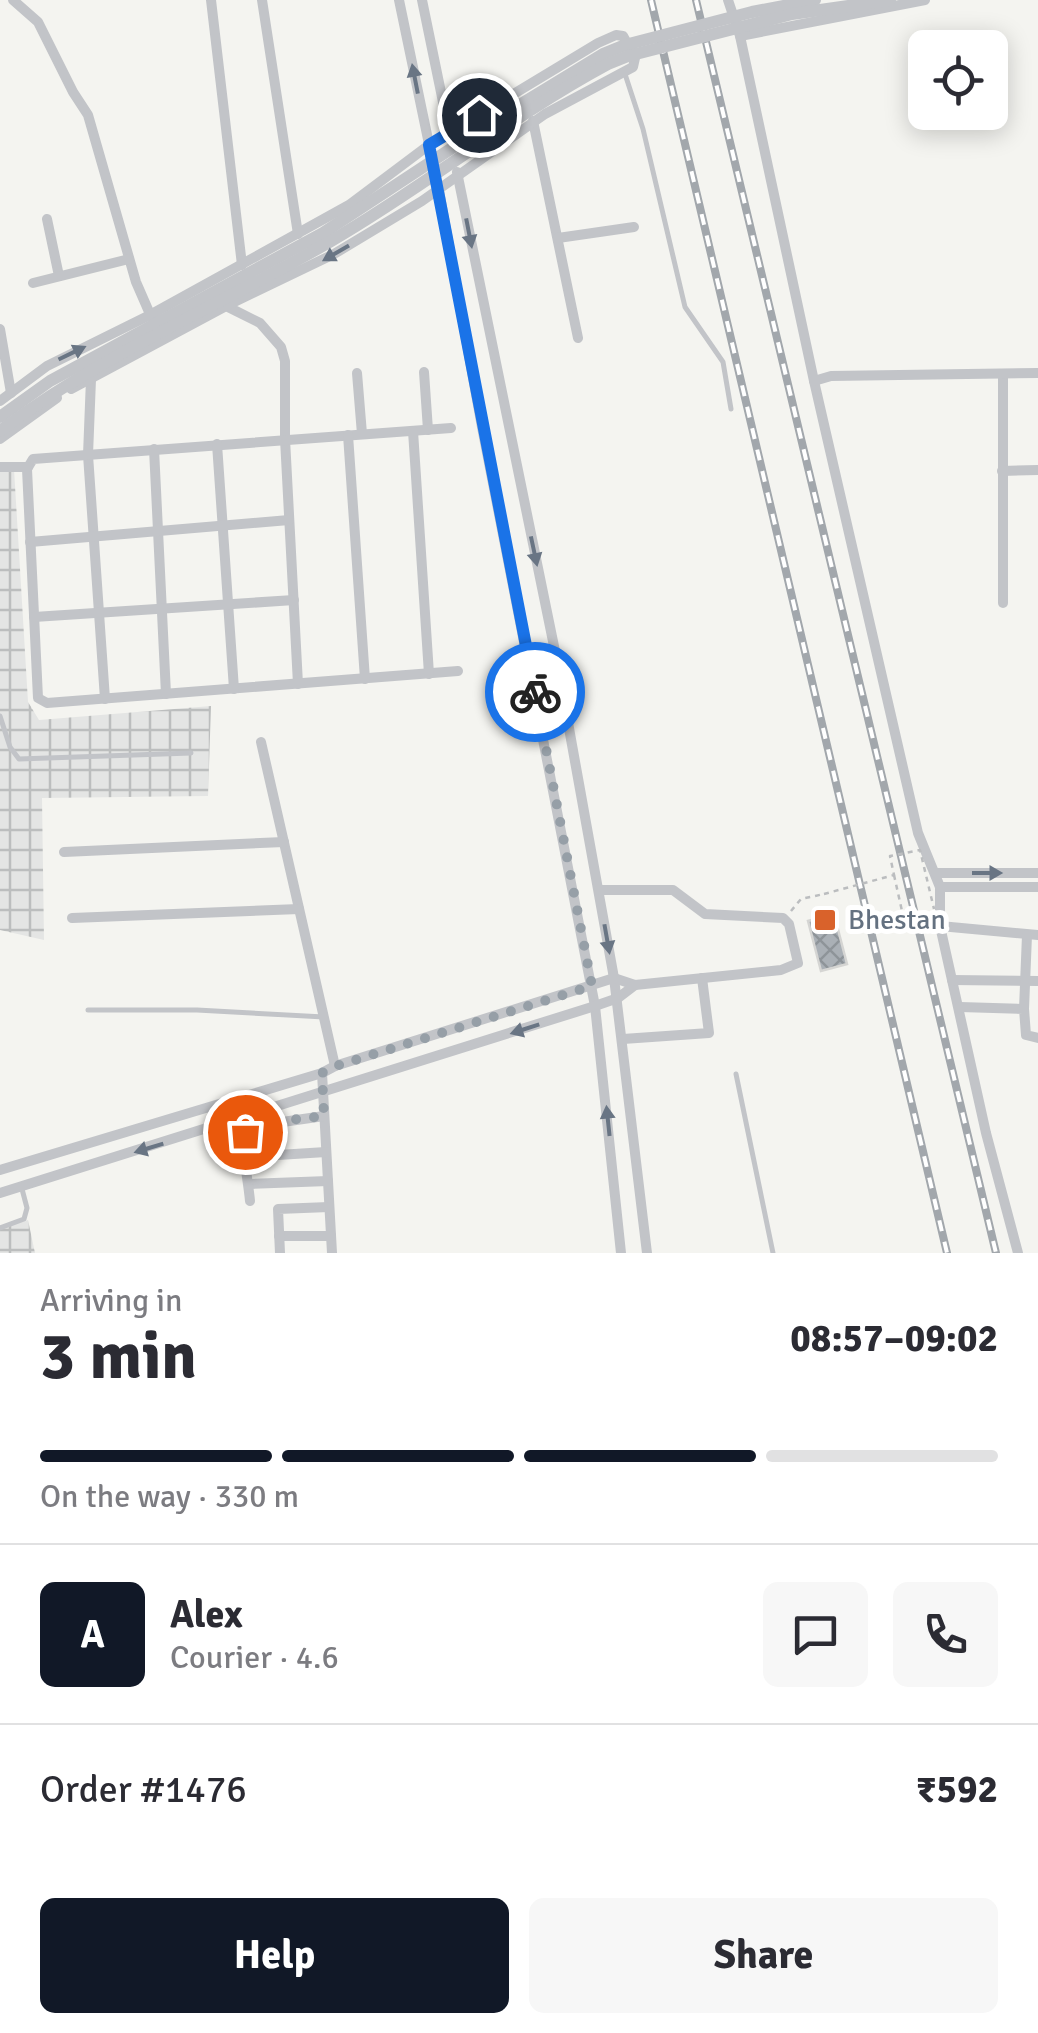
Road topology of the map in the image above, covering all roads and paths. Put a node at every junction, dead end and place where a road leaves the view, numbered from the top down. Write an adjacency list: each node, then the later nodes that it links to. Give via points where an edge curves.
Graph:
1 (13, 0): 21 (street, via 38,22 88,115)
2 (210, 0): 22 (street)
3 (262, 0): 19 (street)
4 (399, 0): 14 (street, one-way to 4)
5 (422, 0): 13 (street)
6 (728, 0): 10 (street)
7 (815, 0): 40 (street, bridge, via 603,54 323,233 50,381)
8 (890, 0): 43 (street, bridge, via 792,14 608,64 341,235 56,390)
9 (925, 0): 10 (street)
10 (740, 36): 36 (street)
11 (624, 71): 12 (street); 13 (street, via 635,58 616,35); 39 (lane, via 686,307 723,362)
12 (534, 121): 15 (street); 20 (street)
13 (449, 133): 14 (street); 15 (street)
14 (429, 145): 16 (street); 19 (street, via 350,205)
15 (458, 175): 16 (street); 67 (street, one-way to 67)
16 (439, 188): 25 (street, one-way to 25, via 334,254); 68 (street)
17 (48, 219): 23 (street)
18 (634, 227): 20 (street)
19 (298, 234): 22 (street)
20 (558, 238): 28 (street)
21 (129, 259): 23 (street); 26 (street)
22 (242, 265): 26 (street)
23 (59, 276): 24 (street)
24 (33, 283)
25 (226, 306): 29 (street); 48 (street, via 260,323 281,347)
26 (150, 315): 29 (street); 37 (street, one-way to 26)
27 (0, 329): 30 (street)
28 (578, 338)
29 (162, 340): 35 (street)
30 (3, 369): 37 (street)
31 (424, 372): 42 (street)
32 (357, 373): 45 (street)
33 (1038, 373): 34 (street)
34 (1003, 374): 36 (street); 55 (street)
35 (91, 379): 47 (street); 51 (street)
36 (814, 381): 81 (street, via 918,832)
37 (7, 389): 38 (street)
38 (0, 400)
39 (731, 409)
40 (0, 417)
41 (451, 428): 42 (street)
42 (428, 430): 44 (street)
43 (0, 431)
44 (413, 431): 45 (street); 70 (street)
45 (362, 434): 46 (street)
46 (348, 435): 48 (street); 71 (street)
47 (0, 439)
48 (285, 439): 49 (street); 56 (street)
49 (217, 444): 50 (street); 57 (street)
50 (154, 449): 51 (street); 58 (street)
51 (88, 454): 53 (street, via 33,459); 59 (street)
52 (0, 467): 53 (street)
53 (28, 467): 60 (street)
54 (1038, 470): 55 (street)
55 (1002, 471): 62 (street)
56 (289, 520): 57 (street); 61 (street)
57 (223, 526): 58 (street); 63 (street)
58 (158, 531): 59 (street); 64 (street)
59 (94, 536): 60 (street); 65 (street)
60 (30, 542): 66 (street)
61 (294, 600): 63 (street); 72 (street)
62 (1003, 603)
63 (228, 604): 64 (street); 73 (street)
64 (162, 608): 65 (street); 74 (street)
65 (99, 612): 66 (street); 75 (street)
66 (34, 616): 75 (street, via 38,698)
67 (556, 656): 68 (street); 86 (street)
68 (529, 663): 99 (street)
69 (458, 671): 70 (street)
70 (429, 674): 71 (street)
71 (366, 679): 72 (street)
72 (298, 684): 73 (street)
73 (234, 689): 74 (street)
74 (166, 694): 75 (street)
75 (105, 699)
76 (0, 716): 78 (lane, via 19,759)
77 (261, 742): 79 (street)
78 (191, 752)
79 (284, 842): 80 (street); 88 (street)
80 (64, 852)
81 (936, 873): 82 (street, one-way to 82); 85 (street)
82 (1038, 873)
83 (894, 874): 87 (path, bridge, via 890,856 920,850); 89 (path); 91 (path, bridge, via 801,899)
84 (1038, 887): 85 (street)
85 (940, 888): 92 (street)
86 (598, 890): 91 (street, via 673,890 705,914); 94 (street, one-way to 94)
87 (934, 909)
88 (300, 910): 90 (street); 105 (street)
89 (902, 911)
90 (72, 918)
91 (786, 921): 95 (street, via 798,958 793,968)
92 (940, 926): 93 (street); 96 (street)
93 (1032, 935): 97 (street)
94 (614, 978): 98 (street); 99 (street); 100 (street)
95 (702, 978): 98 (street); 107 (street, via 709,1033)
96 (952, 980): 97 (street); 102 (street)
97 (1032, 980): 103 (street)
98 (635, 985): 100 (street)
99 (592, 986): 101 (street); 108 (street)
100 (618, 998): 101 (street); 107 (street)
101 (596, 1006): 111 (street, one-way to 111); 117 (street, one-way to 101)
102 (960, 1007): 103 (street); 134 (street)
103 (1024, 1009): 106 (street, via 1026,1034)
104 (88, 1010): 105 (lane)
105 (324, 1017): 108 (street)
106 (1038, 1038)
107 (623, 1039): 116 (street)
108 (336, 1066): 109 (street)
109 (322, 1073): 111 (street); 113 (street)
110 (736, 1074): 133 (lane)
111 (323, 1094): 112 (street); 119 (street, one-way to 119)
112 (324, 1116): 114 (street); 115 (street, via 248,1127)
113 (63, 1151): 118 (street); 119 (street)
114 (326, 1152): 115 (street); 120 (street)
115 (246, 1157): 121 (street)
116 (638, 1161): 117 (street); 132 (street)
117 (613, 1164): 131 (street)
118 (0, 1170)
119 (70, 1172): 122 (street)
120 (328, 1180): 121 (street); 125 (street)
121 (249, 1184): 124 (street)
122 (22, 1187): 123 (street); 126 (lane, via 24,1219)
123 (0, 1194)
124 (250, 1201)
125 (329, 1207): 127 (street, via 278,1209); 128 (street)
126 (0, 1228)
127 (279, 1236): 128 (street); 129 (street)
128 (331, 1236): 130 (street)
129 (280, 1253)
130 (332, 1253)
131 (621, 1253)
132 (647, 1253)
133 (773, 1253)
134 (1018, 1253)

